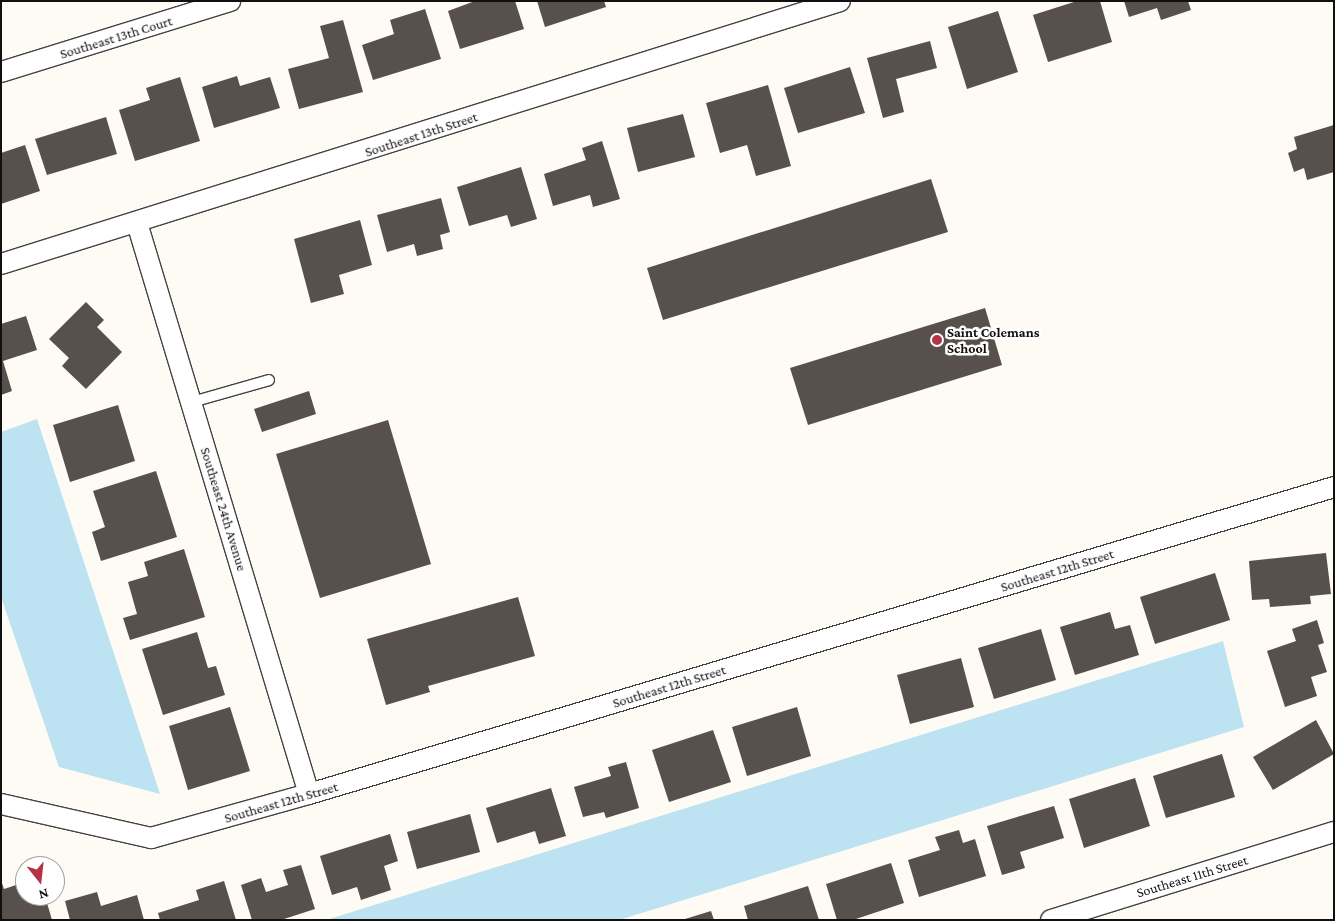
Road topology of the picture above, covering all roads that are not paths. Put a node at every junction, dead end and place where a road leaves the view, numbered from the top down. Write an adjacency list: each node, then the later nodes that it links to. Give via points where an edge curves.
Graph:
1 (230, 1): 3 (street, Southeast 13th Court)
2 (840, 1): 4 (street, Southeast 13th Street)
3 (1, 72)
4 (137, 223): 5 (street, Southeast 13th Street); 7 (street, Southeast 24th Avenue)
5 (1, 264)
6 (269, 380): 7 (lane)
7 (192, 402): 9 (street, Southeast 24th Avenue)
8 (1334, 487): 9 (street, Southeast 12th Street)
9 (309, 794): 10 (street, Southeast 12th Street, via 152,838)
10 (1, 804)
11 (1334, 832): 12 (street, Southeast 11th Street)
12 (1051, 920)

